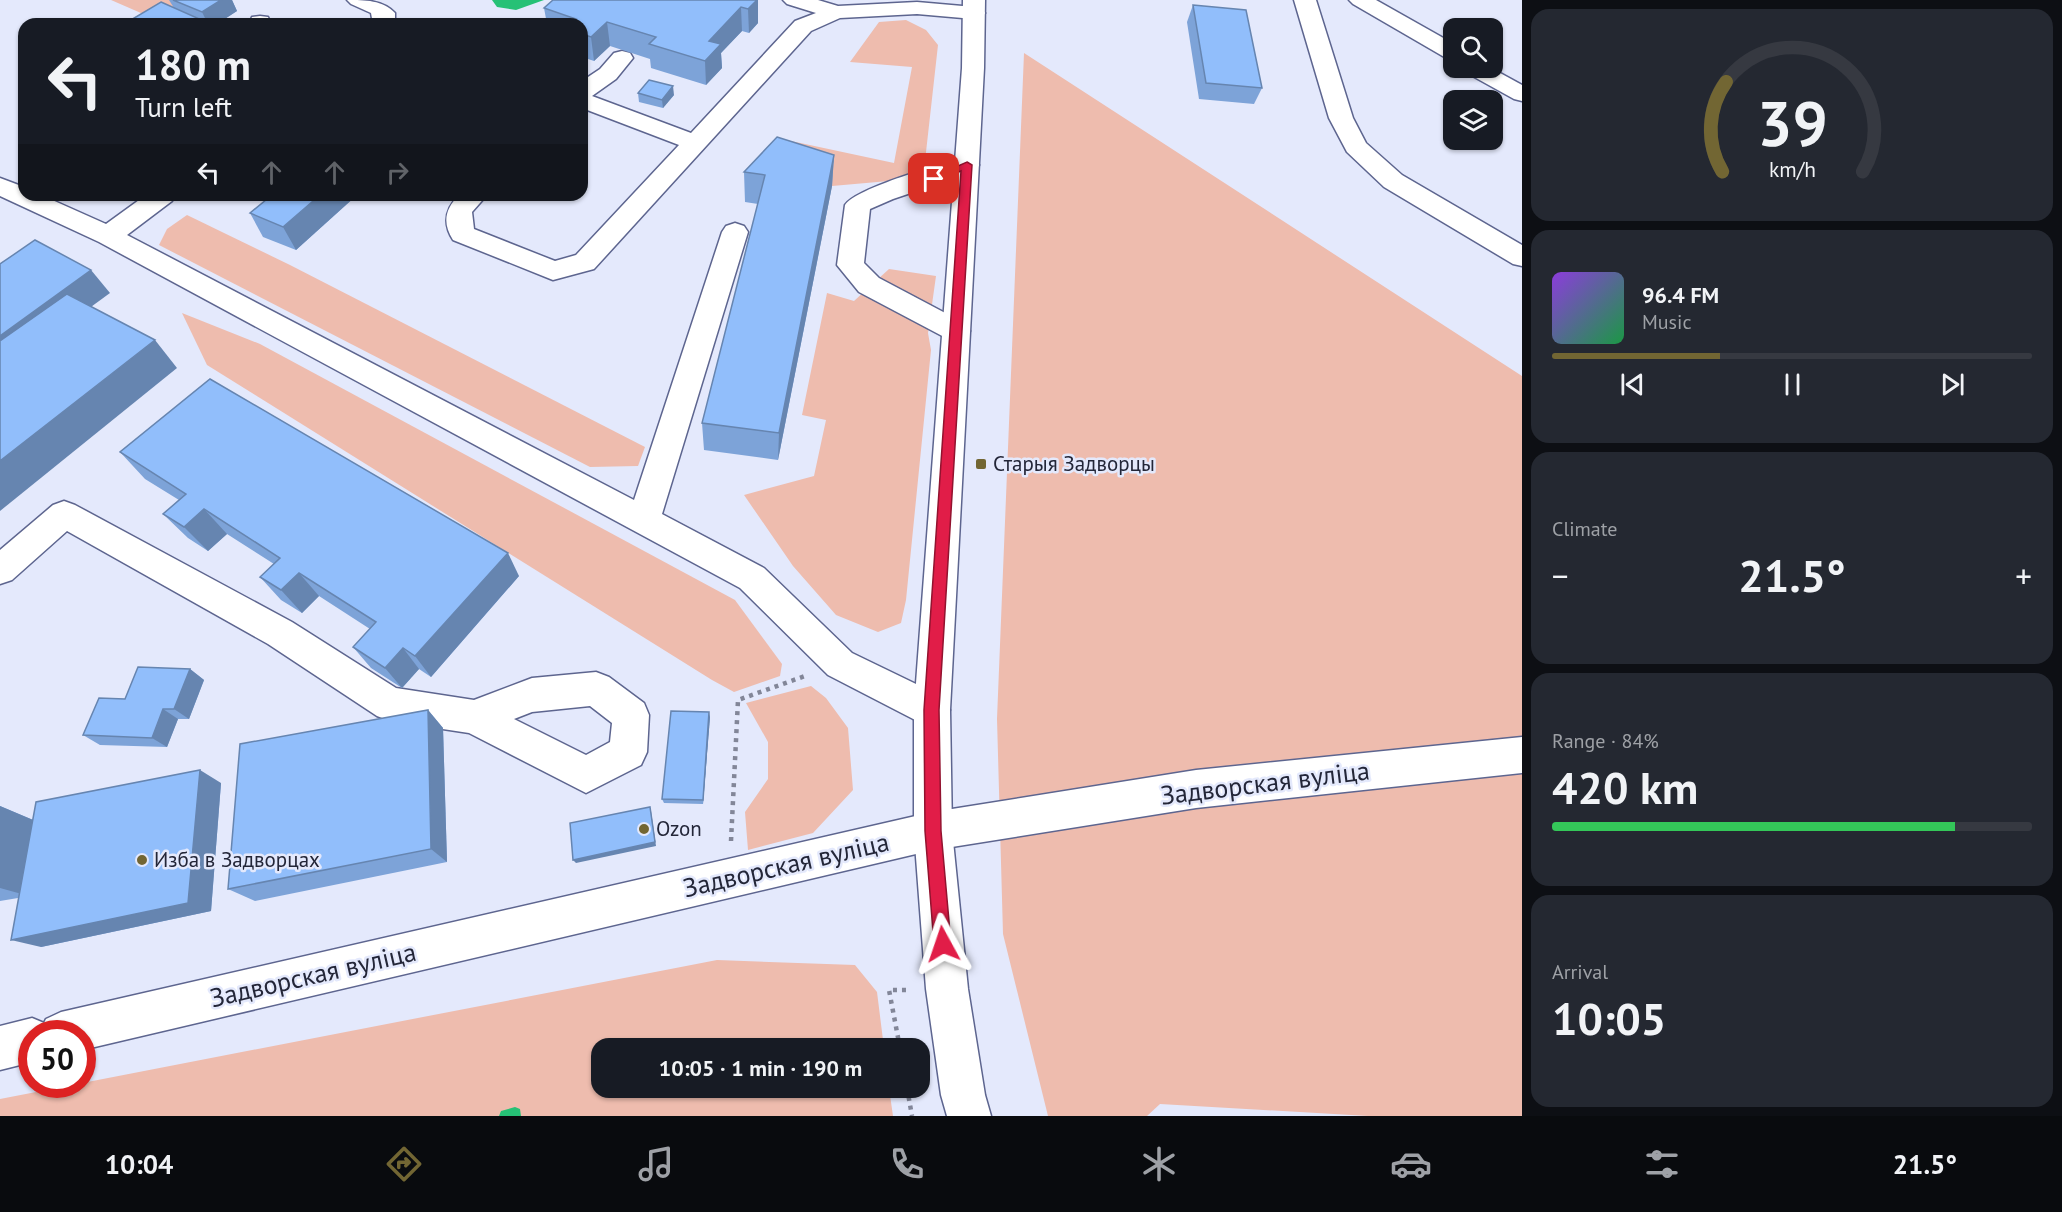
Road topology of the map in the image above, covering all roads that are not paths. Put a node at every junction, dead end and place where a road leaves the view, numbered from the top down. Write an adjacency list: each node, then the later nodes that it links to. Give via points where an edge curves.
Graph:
1 (358, 0): 7 (main road, via 379,9)
2 (794, 0): 6 (main road)
3 (1305, 0): 23 (main road, via 1341,118 1356,147 1393,181)
4 (1360, 0): 8 (main road)
5 (974, 6): 6 (main road); 15 (main road)
6 (837, 12): 14 (main road, via 803,26)
7 (384, 18)
8 (1443, 47)
9 (622, 58): 11 (main road)
10 (1493, 78): 12 (main road)
11 (588, 88)
12 (1522, 94)
13 (588, 102): 14 (main road)
14 (696, 143): 19 (main road, via 585,262 553,271 462,234 459,210)
15 (967, 165): 24 (main road); 24 (main road, via 858,205 850,265 869,285)
16 (0, 186): 17 (main road)
17 (18, 191)
18 (155, 201): 22 (main road)
19 (468, 201)
20 (68, 204): 22 (main road)
21 (735, 232): 25 (main road)
22 (108, 236): 25 (main road)
23 (1522, 258)
24 (956, 331): 27 (main road)
25 (644, 520): 27 (main road, via 752,578 840,664)
26 (0, 570): 28 (main road, via 64,514 280,633 390,704)
27 (932, 710): 30 (main road)
28 (474, 717)
29 (1522, 755): 30 (main road, Задворская вуліца, via 1196,789)
30 (933, 831): 31 (main road, Задворская вуліца); 34 (main road, via 947,989)
31 (96, 1026)
32 (18, 1044): 33 (main road)
33 (0, 1048)
34 (969, 1116)

